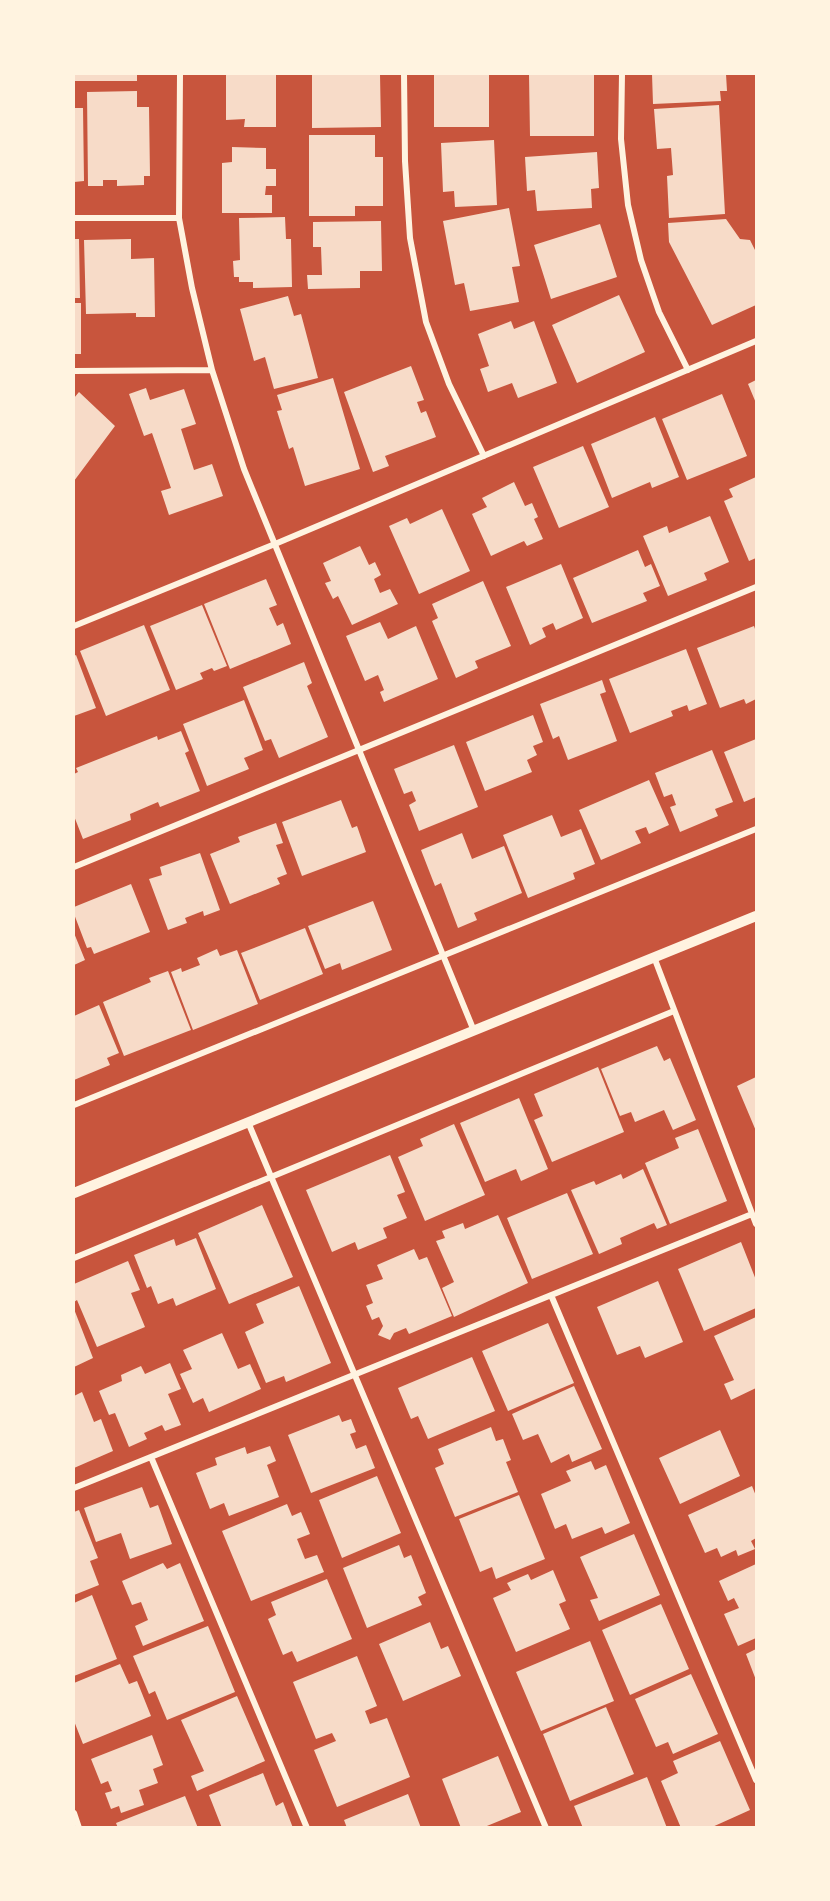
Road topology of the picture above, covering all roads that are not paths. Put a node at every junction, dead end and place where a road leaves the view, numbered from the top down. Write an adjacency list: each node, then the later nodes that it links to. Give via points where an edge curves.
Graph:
1 (180, 74): 5 (street)
2 (404, 74): 10 (street, via 410,238 426,322 449,384)
3 (622, 74): 8 (street, via 621,139 631,216 659,312)
4 (74, 218): 5 (street)
5 (179, 218): 7 (street)
6 (756, 341): 8 (street)
7 (212, 370): 9 (street); 11 (street, via 244,469)
8 (688, 370): 10 (street)
9 (74, 371)
10 (484, 456): 11 (street)
11 (275, 544): 13 (street); 14 (street)
12 (756, 587): 14 (street)
13 (74, 626)
14 (360, 750): 16 (street); 18 (street)
15 (756, 829): 18 (street)
16 (74, 867)
17 (756, 916): 19 (street)
18 (443, 956): 21 (street); 22 (street)
19 (654, 957): 20 (street); 21 (street)
20 (674, 1011): 24 (street); 26 (street)
21 (474, 1031): 23 (street)
22 (74, 1105)
23 (248, 1122): 24 (street); 25 (street)
24 (272, 1177): 28 (street); 30 (street)
25 (74, 1193)
26 (752, 1214): 27 (street); 29 (street)
27 (756, 1224)
28 (74, 1258)
29 (551, 1295): 30 (street); 33 (street)
30 (355, 1375): 31 (street); 37 (street)
31 (151, 1457): 32 (street); 36 (street)
32 (74, 1488)
33 (756, 1780)
34 (74, 1812): 35 (street)
35 (80, 1827)
36 (307, 1827)
37 (546, 1827)

